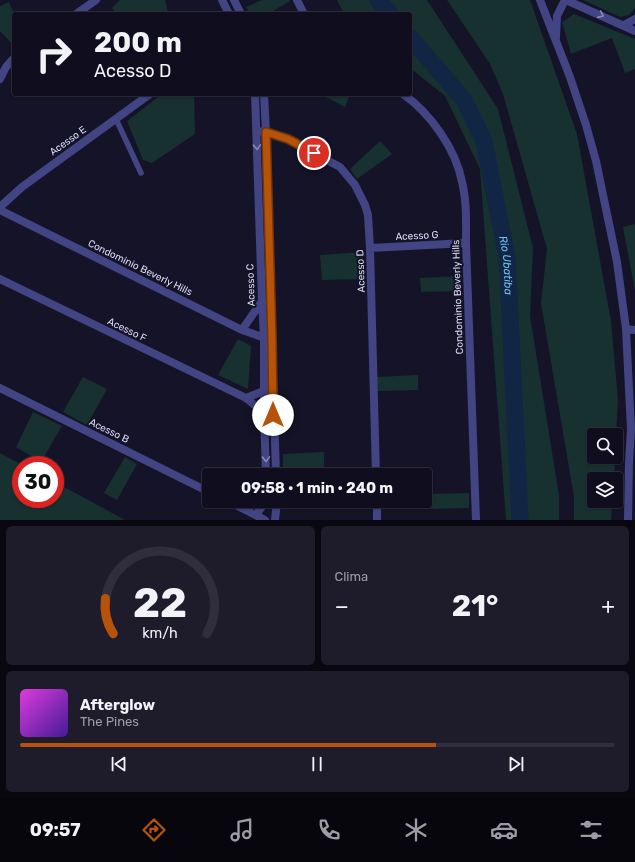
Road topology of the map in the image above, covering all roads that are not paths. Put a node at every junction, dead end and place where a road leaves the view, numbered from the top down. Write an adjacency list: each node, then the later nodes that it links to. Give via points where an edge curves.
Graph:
1 (96, 0): 7 (street)
2 (222, 0): 8 (street)
3 (234, 0): 9 (street)
4 (297, 0): 10 (street)
5 (540, 0): 14 (street)
6 (566, 0): 12 (street, one-way to 12); 14 (street, via 557,16)
7 (79, 12)
8 (228, 12)
9 (240, 12)
10 (303, 12)
11 (635, 19): 12 (street)
12 (624, 25): 13 (street)
13 (635, 30)
14 (556, 41): 31 (street, via 586,125 596,162 617,262)
15 (12, 60): 16 (street)
16 (0, 79)
17 (147, 96): 21 (street, Acesso E)
18 (255, 96): 22 (street, Acesso C)
19 (264, 96): 23 (street, Acesso C)
20 (405, 96): 27 (street, Condominio Beverly Hills, via 428,117 443,136 458,169 465,199)
21 (116, 119): 24 (lane); 25 (street, Acesso E, via 22,187)
22 (257, 131): 23 (street, Acesso D); 30 (street, Acesso C, one-way to 30)
23 (266, 132): 28 (street, Acesso D, via 288,139 340,167 350,178 368,215); 34 (street, Acesso C)
24 (141, 173)
25 (0, 207)
26 (0, 210): 32 (street, Condominio Beverly Hills)
27 (466, 243): 28 (street, Acesso G); 54 (street, Condominio Beverly Hills)
28 (370, 248): 44 (street, Acesso D)
29 (0, 279): 38 (street, Acesso F)
30 (262, 301): 32 (street); 34 (street, Acesso C)
31 (626, 329): 33 (street); 41 (street)
32 (242, 330): 34 (street, Condominio Beverly Hills)
33 (635, 330)
34 (268, 339): 36 (street, Acesso C); 37 (street, Acesso C)
35 (0, 388): 45 (street, Acesso B)
36 (264, 391): 37 (street); 38 (street); 39 (street, Acesso C)
37 (273, 391): 40 (street, Acesso C)
38 (246, 398): 39 (street, Acesso F)
39 (264, 413): 40 (street, Acesso F); 42 (street, Acesso C, one-way to 42)
40 (273, 415): 43 (street, Acesso C)
41 (633, 429): 55 (street, via 629,463)
42 (266, 468)
43 (276, 468)
44 (376, 468)
45 (202, 489)
46 (242, 508): 50 (street)
47 (261, 508): 50 (street)
48 (276, 508): 52 (street)
49 (376, 508): 53 (street)
50 (256, 515): 51 (street)
51 (265, 520)
52 (275, 520)
53 (377, 520)
54 (476, 520)
55 (628, 520)

